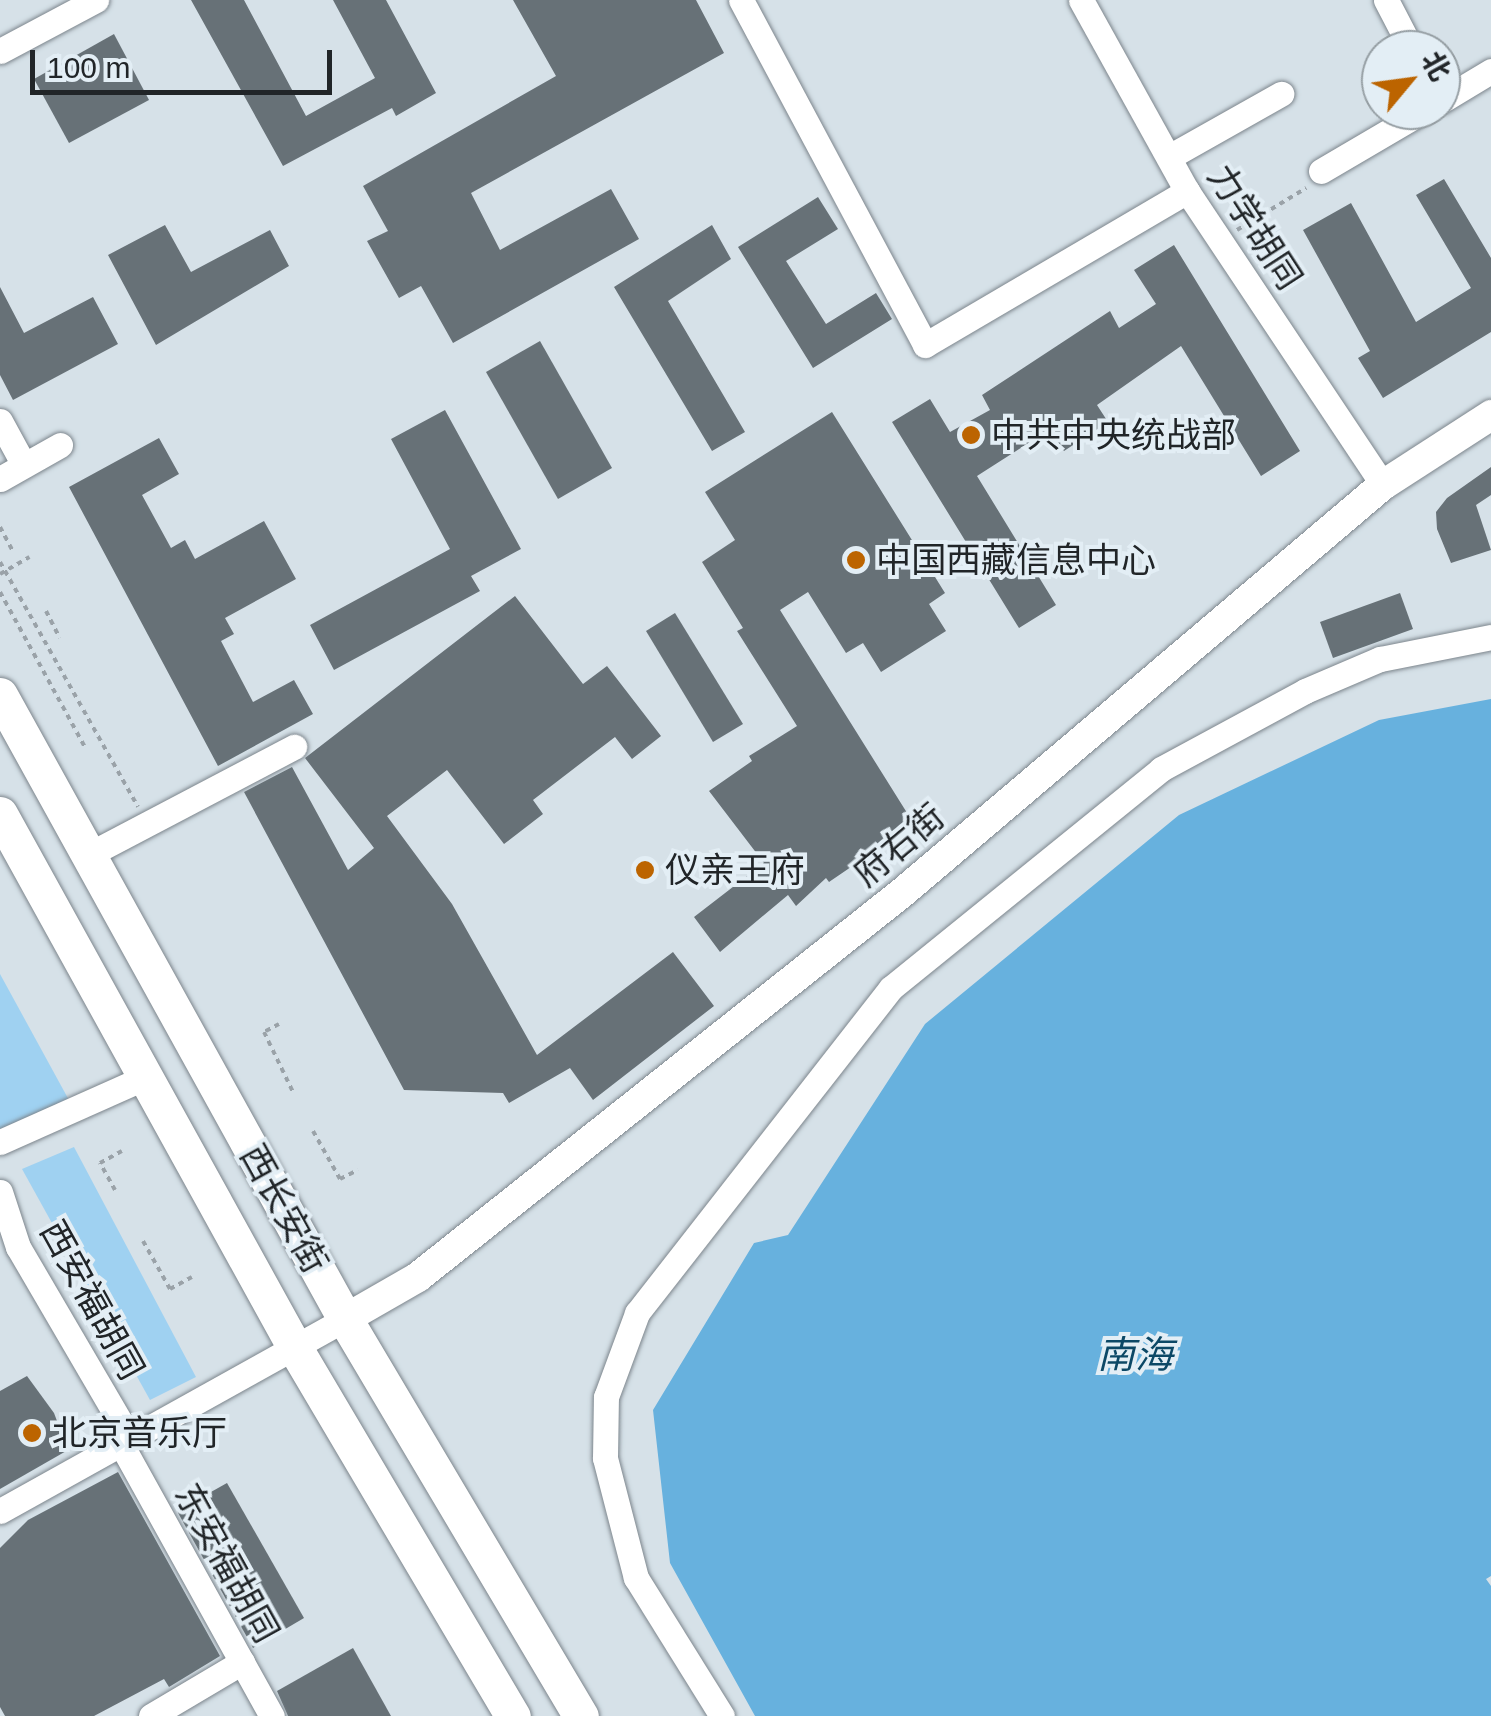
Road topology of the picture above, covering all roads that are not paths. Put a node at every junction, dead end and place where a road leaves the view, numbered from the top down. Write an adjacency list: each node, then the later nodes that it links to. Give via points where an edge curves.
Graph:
1 (96, 0): 6 (street)
2 (741, 0): 13 (street, via 925,345)
3 (1081, 0): 11 (street, 力学胡同)
4 (1386, 0): 5 (street)
5 (1402, 30)
6 (0, 51)
7 (1491, 72): 8 (street)
8 (1461, 89)
9 (1282, 94): 11 (street)
10 (1392, 130): 12 (street)
11 (1168, 157): 13 (street, 力学胡同)
12 (1321, 171)
13 (1187, 190): 19 (street, 力学胡同)
14 (1491, 415): 19 (main road, 府右街)
15 (0, 420): 17 (street)
16 (60, 445): 17 (street)
17 (24, 465): 18 (street)
18 (0, 478)
19 (1383, 485): 28 (main road, 府右街, via 888,904 418,1277)
20 (1491, 637): 37 (street, via 1380,659 1162,769 891,988 636,1313 606,1397 605,1458 636,1578)
21 (0, 695): 24 (highway, 西长安街)
22 (294, 747): 24 (street)
23 (0, 814): 25 (highway, 西长安街)
24 (88, 855): 28 (highway, 西长安街)
25 (144, 1078): 26 (street); 29 (highway, 西长安街)
26 (0, 1142)
27 (0, 1192): 30 (street, 西安福胡同, via 18,1247)
28 (345, 1319): 29 (street); 36 (highway, 西长安街)
29 (295, 1348): 30 (street); 35 (highway, 西长安街)
30 (125, 1442): 31 (street); 32 (street, 东安福胡同)
31 (0, 1512)
32 (242, 1662): 33 (street); 34 (street, 东安福胡同)
33 (151, 1716)
34 (272, 1716)
35 (513, 1716)
36 (581, 1716)
37 (722, 1716)

